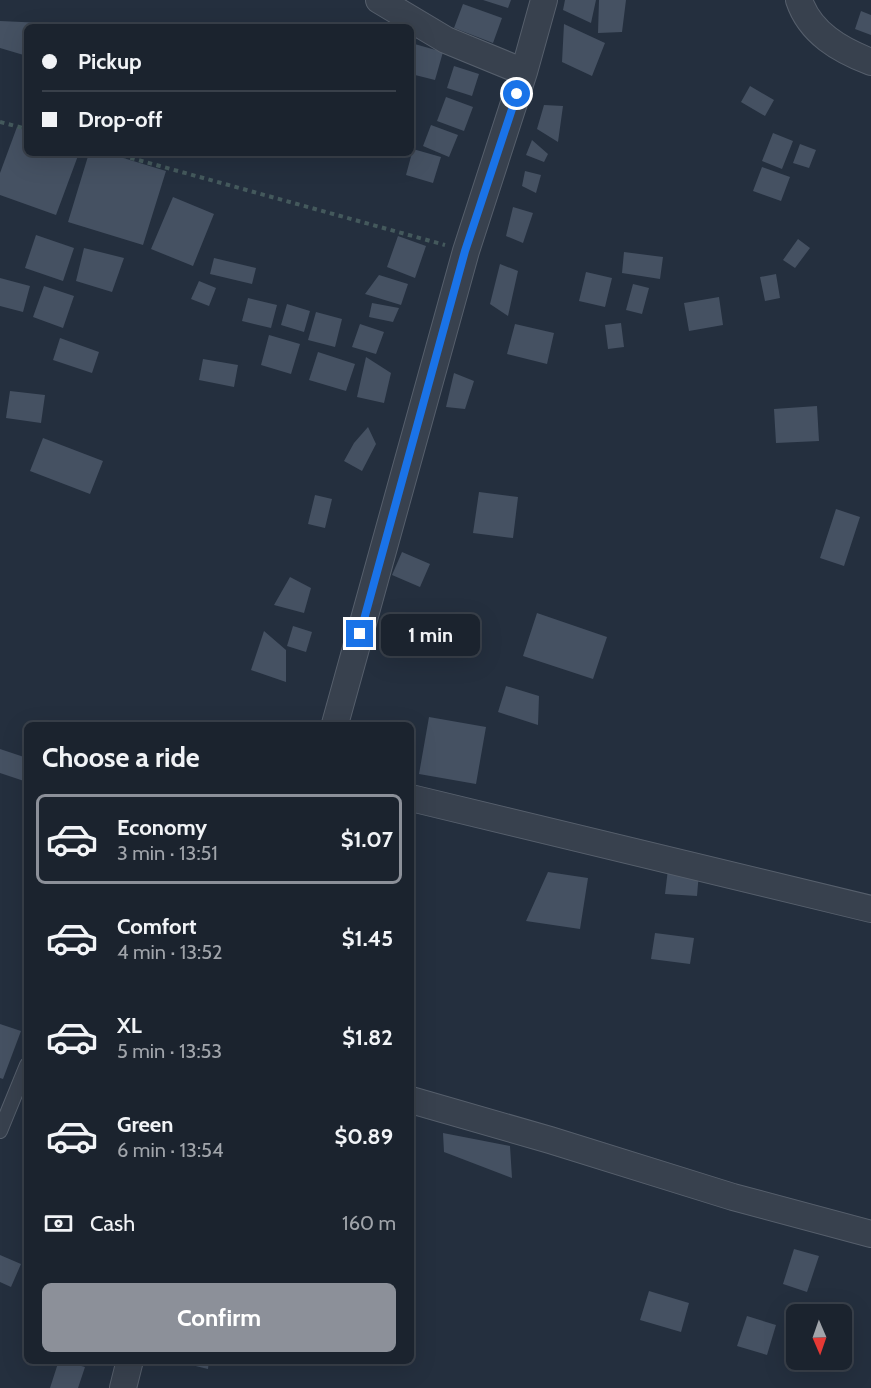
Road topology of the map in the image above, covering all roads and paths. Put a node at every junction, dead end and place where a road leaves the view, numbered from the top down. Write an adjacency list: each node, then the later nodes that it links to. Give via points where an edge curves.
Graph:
1 (379, 0): 5 (street, via 446,40)
2 (544, 0): 5 (street)
3 (799, 0): 4 (street, via 804,15 824,37)
4 (871, 62)
5 (524, 72): 9 (street)
6 (0, 122): 7 (path)
7 (24, 128)
8 (124, 156): 9 (path)
9 (465, 251): 10 (street)
10 (336, 722)
11 (414, 799): 12 (street)
12 (871, 909)
13 (24, 1071): 15 (lane)
14 (414, 1101): 17 (street, via 733,1197)
15 (3, 1112): 16 (lane)
16 (0, 1131)
17 (871, 1234)
18 (129, 1364): 19 (street)
19 (123, 1388)

